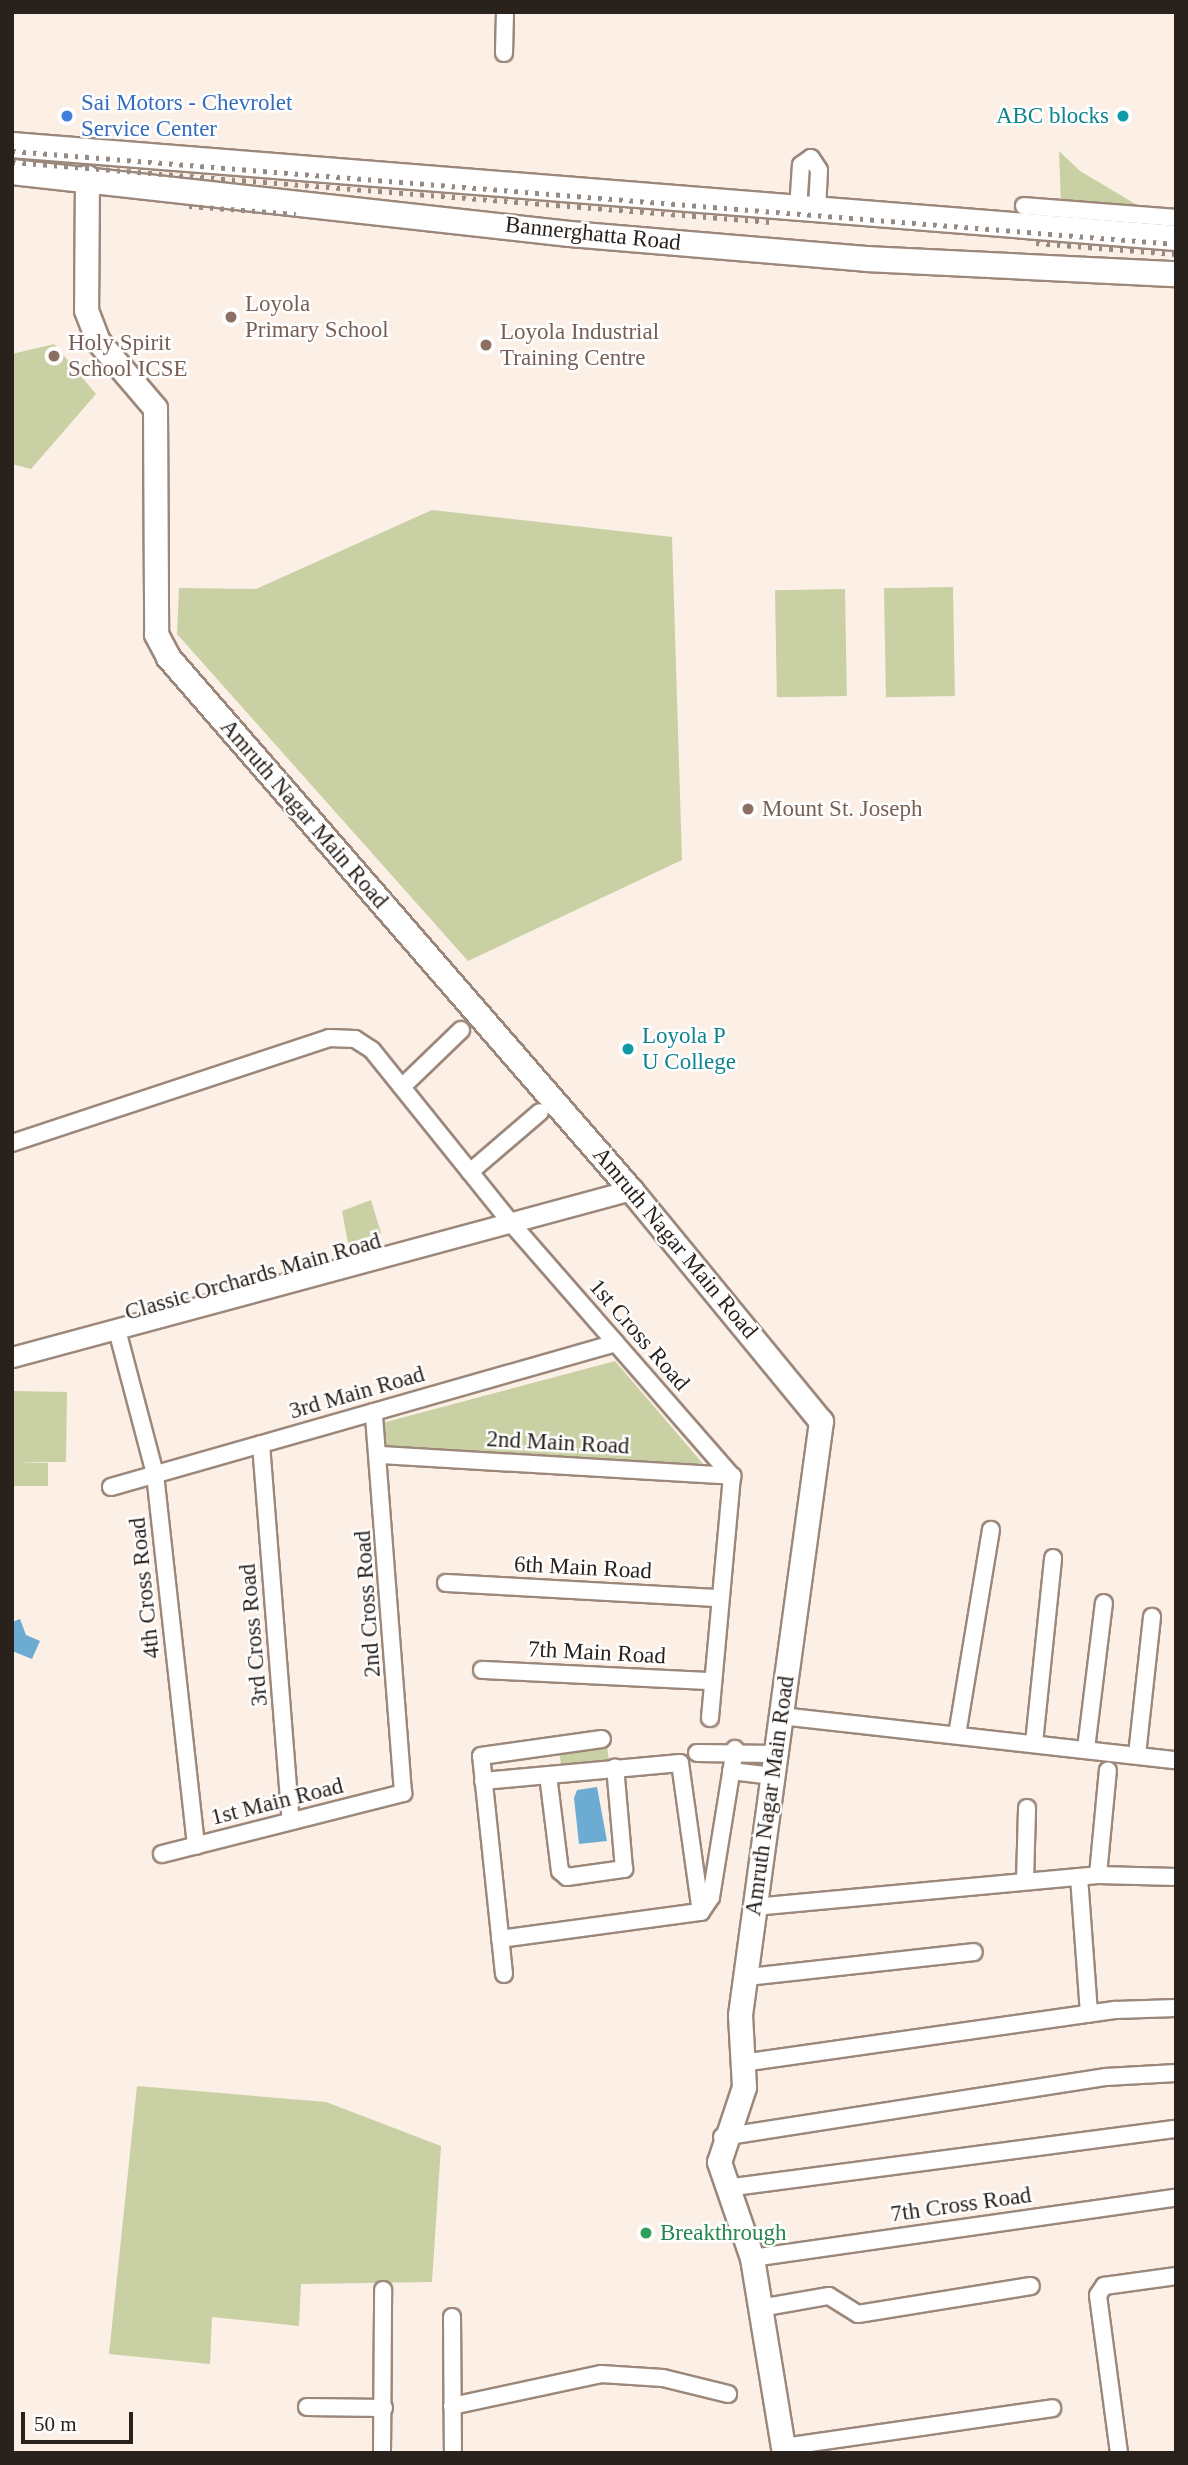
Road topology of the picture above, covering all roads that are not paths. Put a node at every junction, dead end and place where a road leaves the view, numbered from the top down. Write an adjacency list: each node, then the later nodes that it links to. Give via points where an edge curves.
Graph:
1 (505, 12): 2 (street)
2 (505, 53)
3 (12, 145): 5 (main road, Bannerghatta Road)
4 (12, 172): 6 (main road, Bannerghatta Road)
5 (351, 176): 8 (main road); 9 (main road, Bannerghatta Road)
6 (88, 177): 8 (main road, Bannerghatta Road); 16 (main road, Amruth Nagar Main Road, via 86,310 98,341 155,408 156,634 162,646)
7 (1024, 206): 9 (street)
8 (349, 207): 10 (main road, Bannerghatta Road, via 866,259)
9 (1172, 231): 10 (main road)
10 (1169, 274)
11 (461, 1030): 12 (street)
12 (402, 1087): 14 (street, 1st Cross Road, via 355,1039 330,1038); 15 (street, 1st Cross Road)
13 (540, 1112): 15 (street)
14 (12, 1143)
15 (470, 1172): 17 (street, 1st Cross Road)
16 (631, 1190): 17 (street, Classic Orchards Main Road); 36 (main road, Amruth Nagar Main Road, via 821,1421)
17 (508, 1225): 18 (street, Classic Orchards Main Road, via 488,1236); 19 (street, 1st Cross Road)
18 (118, 1335): 20 (street, Classic Orchards Main Road); 21 (street, Classic Orchards Main Road); 25 (street, 4th Cross Road)
19 (616, 1343): 22 (street, 3rd Main Road); 26 (street, 1st Cross Road)
20 (12, 1357)
21 (12, 1368)
22 (374, 1412): 23 (street, 3rd Main Road); 24 (street, 2nd Cross Road)
23 (261, 1444): 25 (street, 3rd Main Road); 54 (street, 3rd Cross Road)
24 (381, 1455): 26 (street, 2nd Main Road); 52 (street, 2nd Cross Road)
25 (155, 1475): 27 (street, 3rd Main Road); 55 (street, 4th Cross Road)
26 (732, 1476): 31 (street)
27 (111, 1487)
28 (991, 1530): 38 (street)
29 (1053, 1558): 40 (street)
30 (446, 1583): 31 (street, 6th Main Road)
31 (717, 1598): 35 (street)
32 (1104, 1603): 42 (street)
33 (1152, 1617): 44 (street)
34 (482, 1670): 35 (street, 7th Main Road)
35 (710, 1681): 37 (street)
36 (781, 1716): 38 (street); 46 (main road, Amruth Nagar Main Road)
37 (710, 1718)
38 (957, 1735): 40 (street)
39 (602, 1739): 51 (street, via 485,1753)
40 (1034, 1743): 42 (street)
41 (735, 1749): 43 (street); 46 (street); 49 (street)
42 (1086, 1749): 44 (street)
43 (697, 1753)
44 (1138, 1755): 45 (street)
45 (1176, 1760)
46 (774, 1765): 49 (street); 61 (main road, Amruth Nagar Main Road)
47 (615, 1768): 50 (street); 50 (street, via 624,1869 567,1877 560,1871); 62 (street, via 680,1763)
48 (1108, 1770): 57 (street)
49 (731, 1771): 62 (street, via 711,1897)
50 (548, 1774): 51 (street)
51 (483, 1782): 63 (street)
52 (403, 1793): 54 (street, 1st Main Road)
53 (1027, 1808): 60 (street)
54 (291, 1821): 55 (street, 1st Main Road)
55 (196, 1846): 56 (street, 1st Main Road)
56 (162, 1854)
57 (1098, 1875): 58 (street); 59 (street)
58 (1079, 1877): 60 (street); 68 (street)
59 (1176, 1877)
60 (1025, 1881): 61 (street)
61 (754, 1908): 66 (main road, Amruth Nagar Main Road)
62 (701, 1912): 63 (street)
63 (500, 1939): 65 (street)
64 (974, 1952): 66 (street)
65 (504, 1974)
66 (748, 1977): 69 (main road, Amruth Nagar Main Road, via 740,2015)
67 (1176, 2008): 68 (street)
68 (1089, 2014): 69 (street)
69 (742, 2063): 72 (main road, Amruth Nagar Main Road, via 741,2101)
70 (1176, 2073): 72 (street, via 1106,2077)
71 (1176, 2129): 73 (street)
72 (722, 2137): 73 (main road, Amruth Nagar Main Road, via 719,2162)
73 (726, 2188): 75 (main road, Amruth Nagar Main Road)
74 (1176, 2198): 75 (street, 7th Cross Road)
75 (752, 2258): 79 (main road, Amruth Nagar Main Road)
76 (1176, 2276): 89 (street, via 1104,2286 1098,2295)
77 (1031, 2286): 79 (street, via 858,2314 829,2296)
78 (383, 2290): 84 (street)
79 (760, 2308): 86 (main road, Amruth Nagar Main Road)
80 (452, 2317): 82 (street)
81 (728, 2394): 82 (street, via 663,2378 601,2374)
82 (452, 2406): 88 (street)
83 (307, 2407): 84 (street)
84 (384, 2408): 87 (street)
85 (1052, 2408): 86 (street)
86 (783, 2450)
87 (382, 2453)
88 (453, 2453)
89 (1119, 2453)

